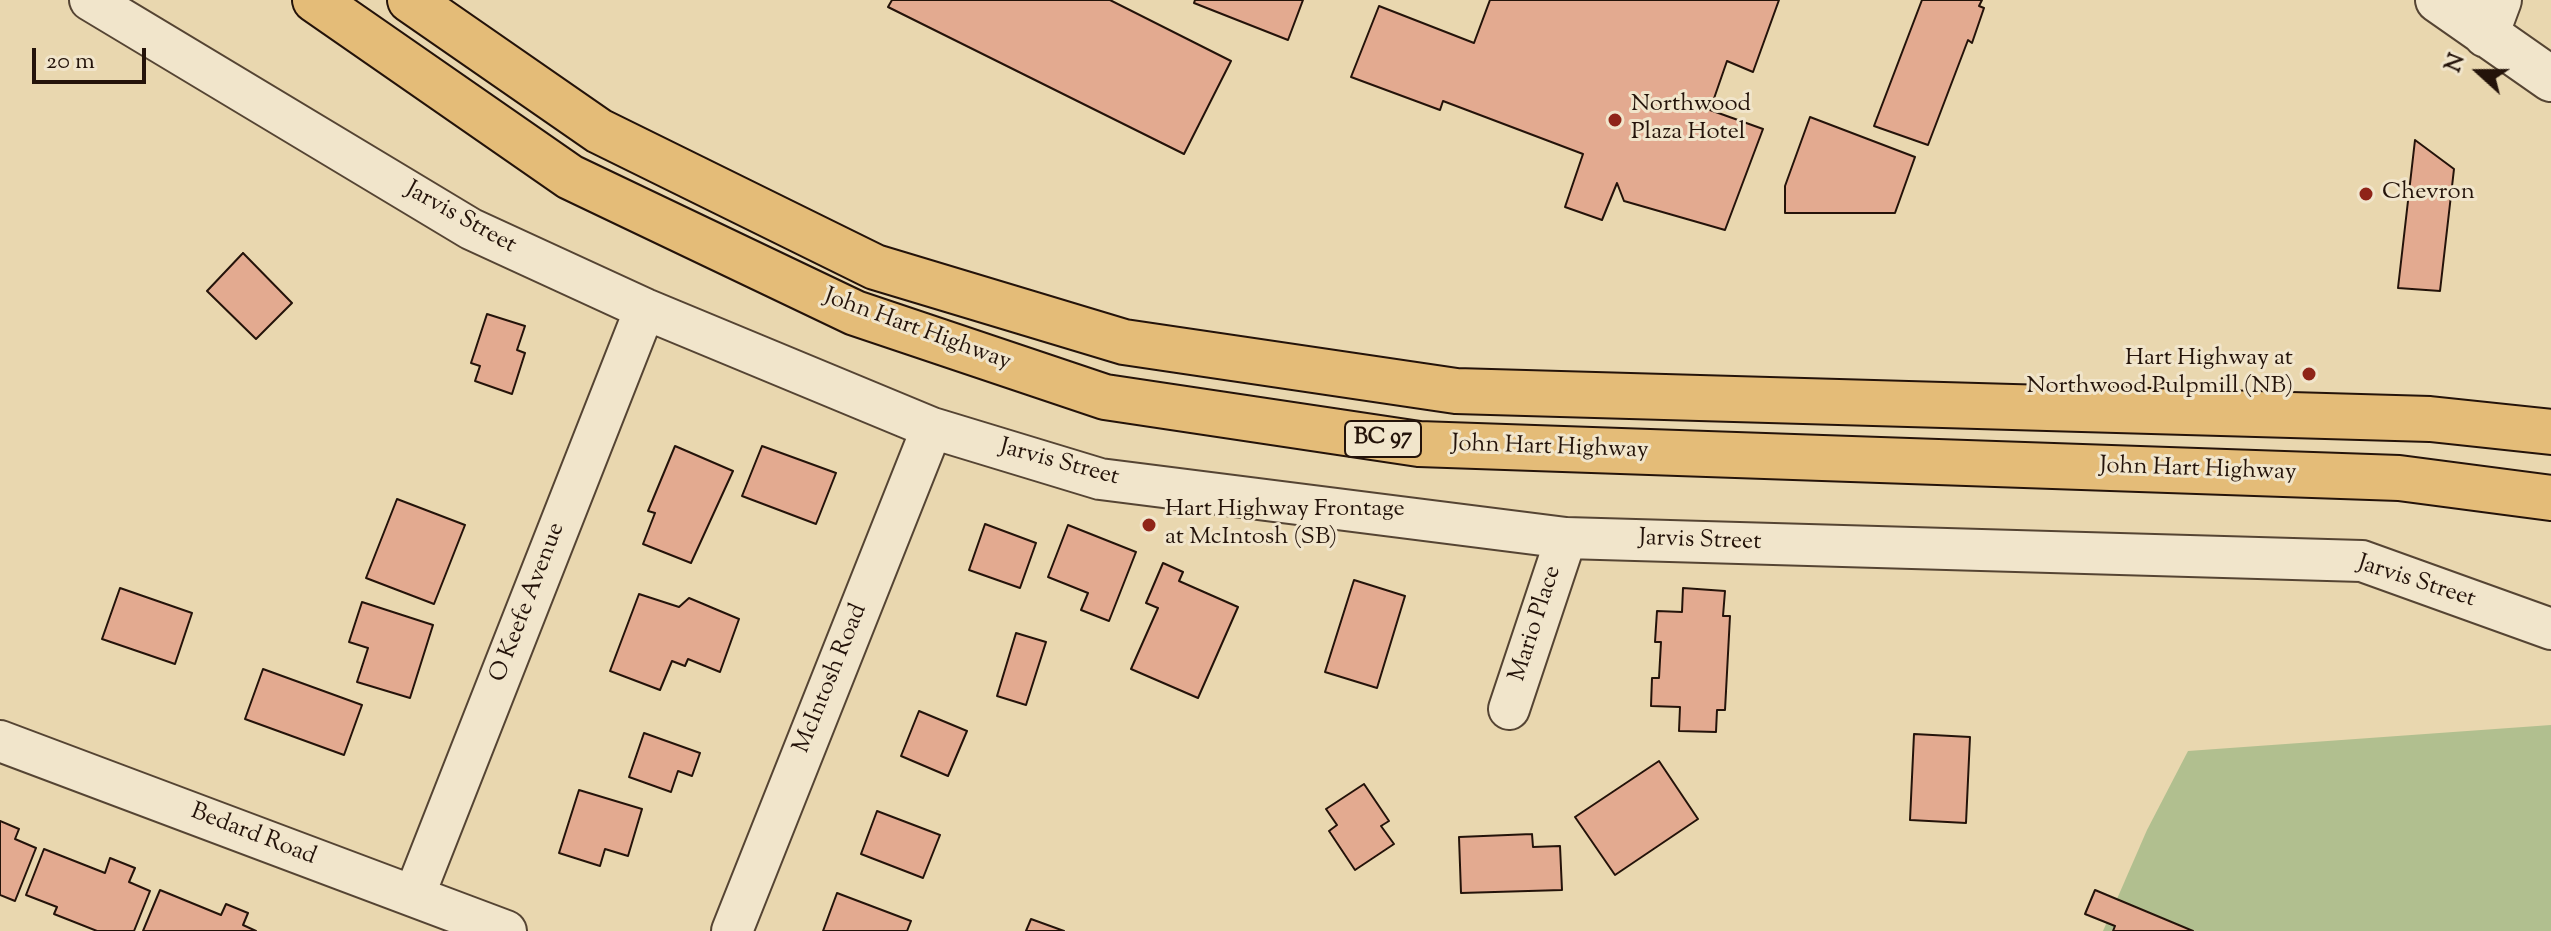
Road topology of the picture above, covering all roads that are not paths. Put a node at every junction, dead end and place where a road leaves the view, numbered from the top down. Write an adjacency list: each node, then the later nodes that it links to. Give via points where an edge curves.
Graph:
1 (90, 0): 7 (street, Jarvis Street, via 471,229)
2 (315, 0): 10 (highway, John Hart Highway / BC 97, via 570,177 855,313 1105,397 1419,444 2399,478)
3 (410, 0): 9 (highway, John Hart Highway / BC 97, via 599,131 875,267 1124,342 1456,391 2430,419)
4 (2438, 0): 5 (street)
5 (2492, 17): 6 (street)
6 (2551, 79)
7 (645, 309): 8 (street, Jarvis Street); 15 (street, O Keefe Avenue)
8 (932, 428): 11 (street, Jarvis Street, via 1100,479); 17 (street, McIntosh Road)
9 (2551, 432)
10 (2551, 498)
11 (1566, 538): 12 (street, Jarvis Street, via 2362,561); 13 (street, Mario Place)
12 (2551, 629)
13 (1509, 709)
14 (0, 741): 15 (street, Bedard Road)
15 (414, 896): 16 (street, Bedard Road)
16 (506, 931)
17 (732, 931)

